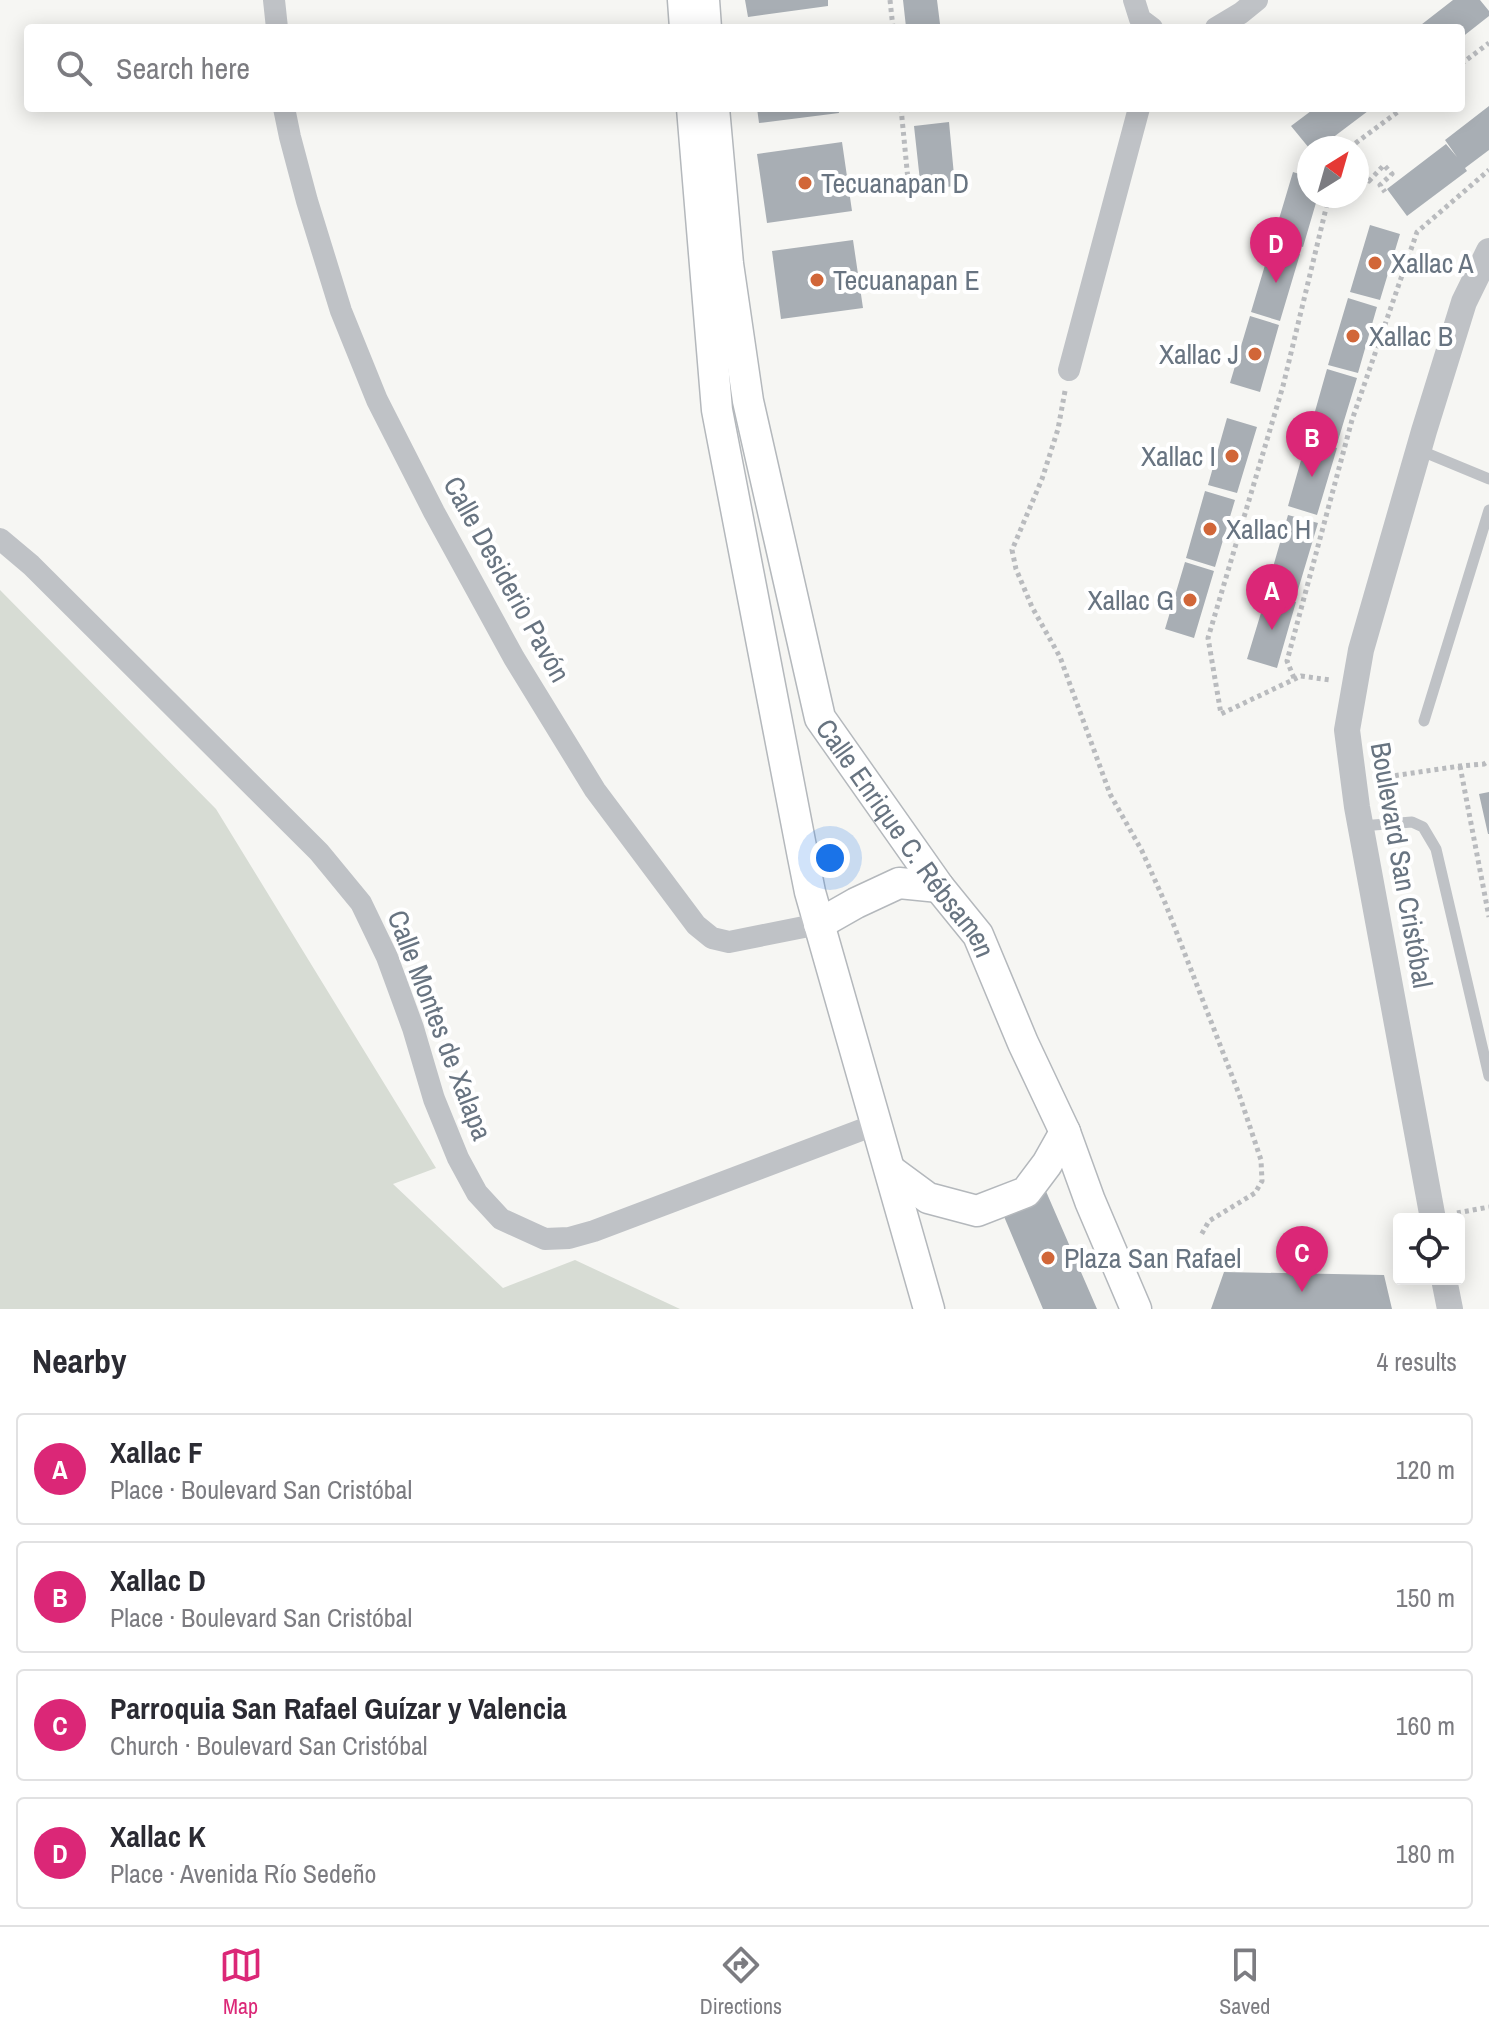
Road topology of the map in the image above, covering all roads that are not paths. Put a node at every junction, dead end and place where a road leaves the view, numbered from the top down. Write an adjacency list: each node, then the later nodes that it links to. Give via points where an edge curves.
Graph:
1 (274, 0): 6 (street)
2 (683, 0): 7 (main road)
3 (704, 0): 8 (main road)
4 (1134, 0): 9 (street)
5 (1257, 0): 10 (street)
6 (277, 24)
7 (685, 24)
8 (706, 24)
9 (1147, 24)
10 (1223, 24)
11 (285, 112): 26 (street, Calle Desiderio Pavón, via 337,297 377,400 514,658 595,790 696,925 712,938 729,942)
12 (692, 112): 26 (main road, Calle Enrique C. Rébsamen, via 717,410)
13 (714, 112): 18 (main road, Calle Enrique C. Rébsamen, via 728,264)
14 (1138, 112): 17 (street)
15 (1489, 251): 19 (street, Boulevard San Cristóbal, via 1464,302)
16 (743, 287): 18 (lane)
17 (1069, 370)
18 (748, 401): 25 (main road, Calle Enrique C. Rébsamen, via 820,718)
19 (1419, 450): 20 (lane); 24 (street, Boulevard San Cristóbal, via 1361,650 1347,730)
20 (1489, 479)
21 (1489, 510): 23 (lane)
22 (0, 539): 28 (street, Calle Montes de Xalapa, via 319,852 361,903 387,957 458,1158 477,1193 501,1219 545,1239 569,1238)
23 (1424, 721)
24 (1361, 826): 27 (lane, via 1412,822 1423,827 1436,849); 31 (street, Boulevard San Cristóbal)
25 (939, 887): 26 (main road, via 899,883); 29 (main road, Calle Enrique C. Rébsamen, via 978,935)
26 (819, 924): 28 (main road, Calle Enrique C. Rébsamen)
27 (1489, 1076)
28 (877, 1124): 30 (main road, Calle Enrique C. Rébsamen)
29 (1065, 1132): 30 (main road, via 1026,1192 977,1211 928,1198); 33 (main road, Calle Enrique C. Rébsamen)
30 (890, 1170): 32 (main road, Calle Enrique C. Rébsamen)
31 (1432, 1213)
32 (929, 1309)
33 (1136, 1309)

